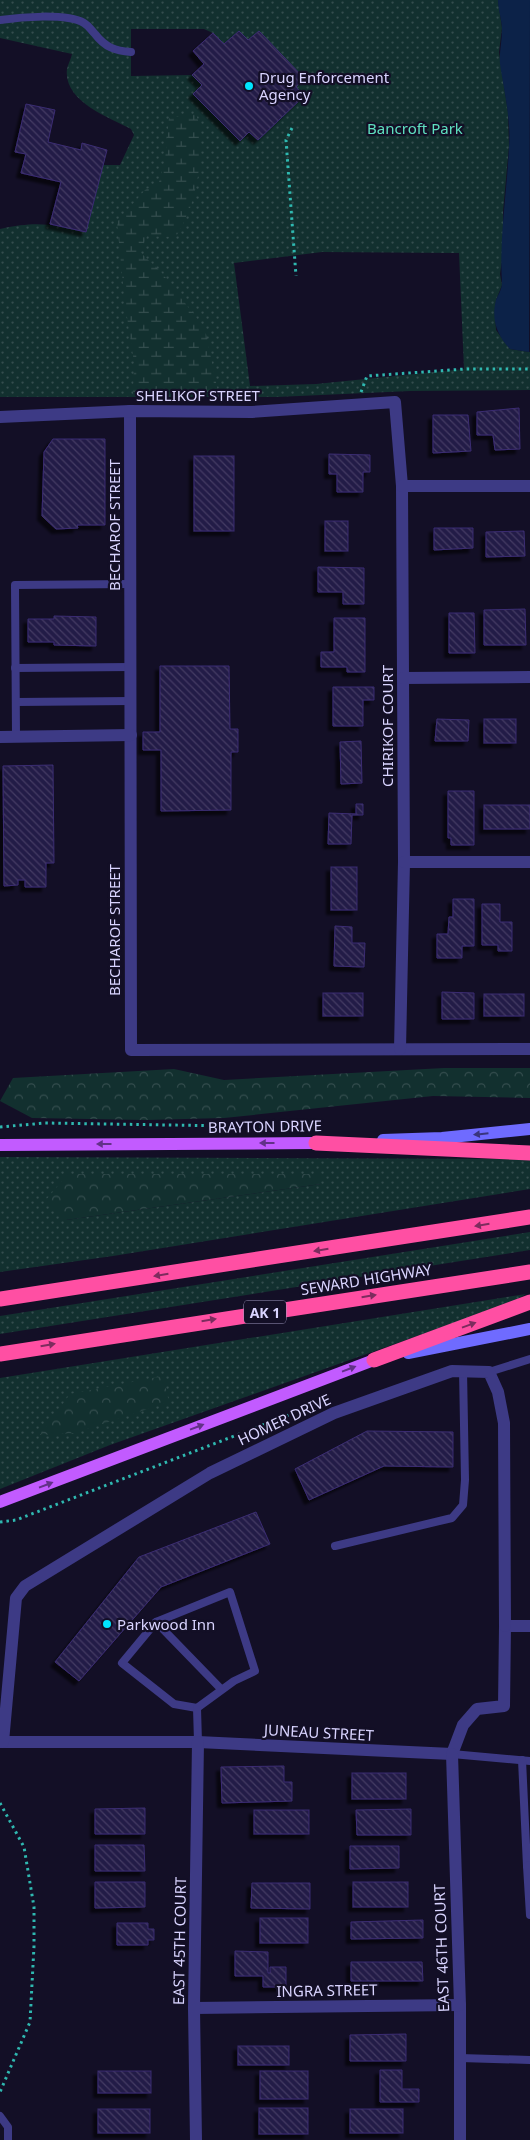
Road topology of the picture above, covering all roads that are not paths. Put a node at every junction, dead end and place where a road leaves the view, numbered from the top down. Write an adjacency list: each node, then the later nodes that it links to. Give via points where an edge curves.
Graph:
1 (0, 20): 2 (lane, via 79,20 87,24 106,46)
2 (131, 52)
3 (396, 402): 4 (street, SHELIKOF STREET, via 252,412); 6 (street, CHIRIKOF COURT)
4 (130, 411): 5 (street, SHELIKOF STREET); 8 (street, BECHAROF STREET)
5 (0, 417)
6 (402, 486): 7 (street); 11 (street, CHIRIKOF COURT)
7 (530, 486)
8 (131, 584): 9 (street, BECHAROF STREET); 10 (lane, via 15,585)
9 (131, 667): 10 (lane); 13 (street, BECHAROF STREET)
10 (16, 668): 14 (lane)
11 (403, 678): 12 (street); 18 (street, CHIRIKOF COURT)
12 (530, 678)
13 (131, 701): 14 (lane); 15 (street, BECHAROF STREET)
14 (16, 702): 16 (lane)
15 (131, 735): 16 (street); 20 (street, BECHAROF STREET, via 131,1050)
16 (16, 736): 17 (street)
17 (0, 737)
18 (404, 862): 19 (street); 20 (street, CHIRIKOF COURT)
19 (530, 862)
20 (400, 1049): 21 (street, BECHAROF STREET)
21 (530, 1049)
22 (530, 1129): 23 (main road, BRAYTON DRIVE, one-way to 23, via 442,1138)
23 (316, 1142): 24 (main road, BRAYTON DRIVE, one-way to 24); 25 (highway)
24 (0, 1145)
25 (530, 1152)
26 (530, 1217): 28 (highway, one-way to 28)
27 (530, 1272): 31 (highway, SEWARD HIGHWAY / AK 1, one-way to 27)
28 (0, 1299)
29 (530, 1302): 33 (highway, one-way to 29)
30 (530, 1329): 33 (main road, HOMER DRIVE)
31 (0, 1354)
32 (530, 1359): 35 (lane)
33 (374, 1360): 36 (main road, HOMER DRIVE, one-way to 33)
34 (463, 1370): 35 (street, HOMER DRIVE); 37 (lane, via 463,1505 452,1518); 43 (street, HOMER DRIVE, via 452,1371 334,1413 210,1473 25,1586 16,1598)
35 (489, 1372): 39 (street, via 498,1392 504,1423)
36 (0, 1502)
37 (335, 1546)
38 (156, 1622): 41 (lane); 41 (lane, via 230,1592 255,1671); 42 (lane, via 122,1663 174,1704)
39 (505, 1626): 40 (street); 45 (street, via 504,1706 478,1709 463,1725)
40 (530, 1626)
41 (222, 1690): 42 (lane)
42 (197, 1708): 44 (lane)
43 (1, 1742): 44 (street, JUNEAU STREET)
44 (198, 1742): 45 (street, JUNEAU STREET); 50 (street, EAST 45TH COURT)
45 (452, 1754): 46 (lane); 49 (street, EAST 46TH COURT)
46 (526, 1760): 47 (lane)
47 (529, 1866): 48 (lane)
48 (530, 1915)
49 (460, 2005): 50 (street, INGRA STREET); 51 (street, EAST 46TH COURT)
50 (194, 2008): 55 (street, EAST 45TH COURT)
51 (460, 2058): 52 (lane); 56 (street, EAST 46TH COURT)
52 (530, 2060)
53 (0, 2116): 54 (lane, via 8,2127)
54 (8, 2140)
55 (196, 2140)
56 (460, 2140)

